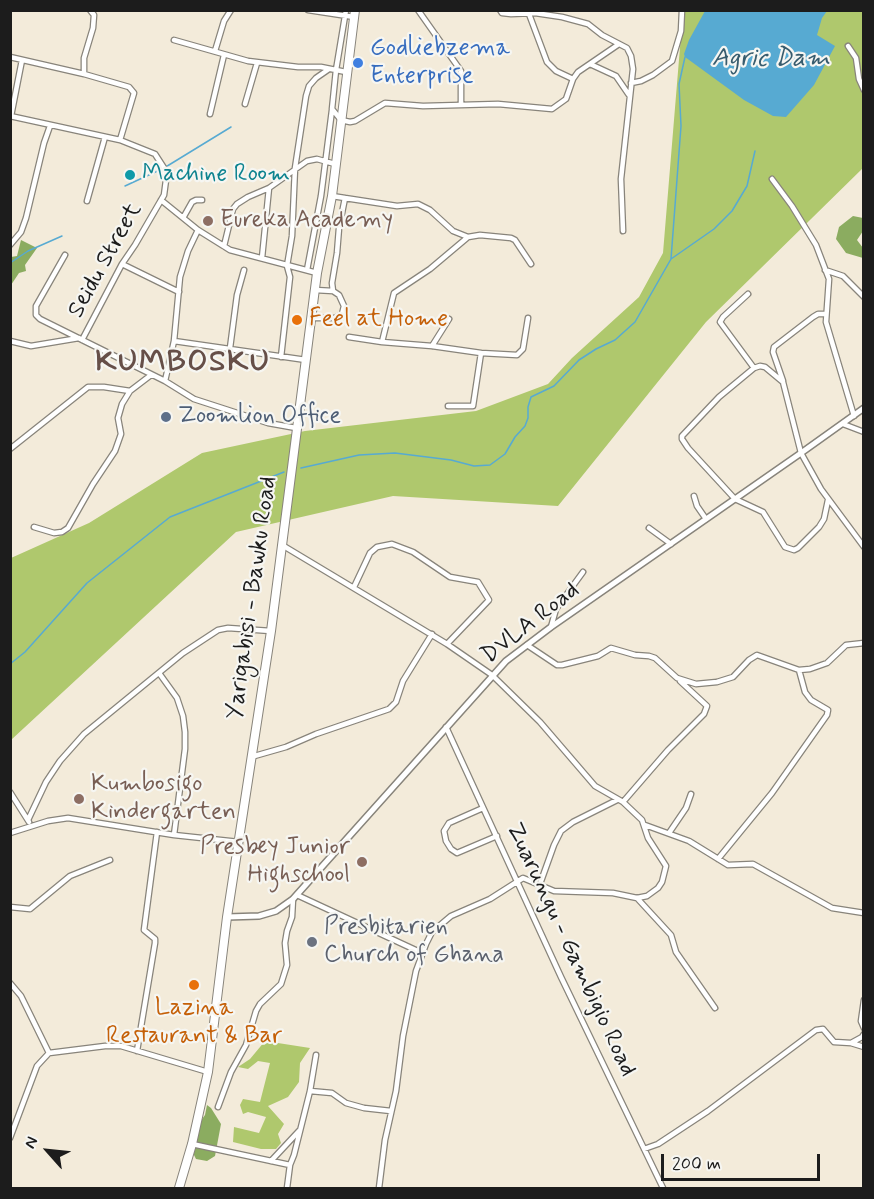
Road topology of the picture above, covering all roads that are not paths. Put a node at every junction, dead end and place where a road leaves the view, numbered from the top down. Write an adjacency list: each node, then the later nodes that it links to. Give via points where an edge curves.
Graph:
1 (90, 10): 22 (street, via 94,15 93,28 84,58)
2 (231, 10): 13 (street)
3 (308, 10): 7 (street)
4 (418, 10): 28 (street, via 461,71)
5 (500, 10): 9 (street)
6 (682, 10): 24 (street, via 681,31 672,61 654,75)
7 (345, 13): 8 (street); 20 (street)
8 (354, 14): 21 (highway, Yarigabisi - Bawku Road)
9 (529, 14): 11 (street, via 562,16 588,24); 23 (street, via 547,62)
10 (174, 40): 13 (street)
11 (619, 44): 18 (street); 24 (street, via 627,48 631,57)
12 (848, 46): 25 (street, via 856,58)
13 (215, 51): 14 (street)
14 (224, 55): 17 (street); 30 (street)
15 (10, 57): 16 (street)
16 (22, 60): 22 (street); 31 (street)
17 (257, 63): 19 (street); 27 (street)
18 (590, 64): 23 (street); 26 (street, via 616,76)
19 (329, 69): 20 (street); 38 (street, via 309,86)
20 (336, 70): 21 (street); 29 (street)
21 (346, 72): 32 (highway, Yarigabisi - Bawku Road)
22 (84, 74): 35 (street, via 129,87 134,93)
23 (573, 80): 28 (street, via 566,99 552,109)
24 (631, 84): 26 (street)
25 (864, 90)
26 (629, 96): 48 (street, via 621,179)
27 (246, 104)
28 (461, 105): 32 (street, via 385,104 355,121)
29 (332, 109): 32 (street); 36 (street)
30 (210, 114)
31 (11, 116): 33 (street)
32 (341, 120): 37 (highway, Yarigabisi - Bawku Road)
33 (50, 126): 34 (street); 50 (street, via 26,218)
34 (105, 137): 35 (street); 45 (street)
35 (120, 140): 43 (street, via 159,158 165,180)
36 (325, 162): 37 (street); 38 (street, via 312,159); 59 (street)
37 (335, 165): 41 (highway, Yarigabisi - Bawku Road)
38 (296, 168): 40 (street); 56 (street)
39 (772, 179): 57 (street, via 816,245)
40 (269, 188): 51 (street, via 234,207); 53 (street)
41 (332, 196): 42 (street); 60 (highway, Yarigabisi - Bawku Road)
42 (345, 198): 49 (street, via 397,206 418,204 453,231); 62 (street)
43 (161, 200): 46 (street); 54 (street, Seidu Street)
44 (202, 200): 46 (street, via 192,202)
45 (87, 201)
46 (183, 218): 47 (street)
47 (198, 230): 51 (street); 63 (street, via 188,251)
48 (623, 231)
49 (468, 237): 55 (street, via 511,238); 74 (street, via 394,293)
50 (10, 245)
51 (224, 246): 53 (street)
52 (65, 255): 71 (street, via 36,306 36,315)
53 (262, 258): 56 (street)
54 (122, 264): 63 (street); 71 (street, Seidu Street)
55 (531, 264)
56 (287, 266): 59 (street); 78 (street, via 290,277)
57 (825, 269): 65 (street, via 843,276); 66 (street, via 829,279)
58 (244, 270): 76 (street)
59 (308, 270): 60 (street)
60 (317, 273): 61 (highway, Yarigabisi - Bawku Road)
61 (315, 290): 62 (street); 67 (highway, Yarigabisi - Bawku Road)
62 (333, 291): 67 (street, via 342,300 342,314 335,318)
63 (179, 292): 73 (street)
64 (748, 294): 80 (street, via 720,322)
65 (864, 297)
66 (826, 314): 83 (street, via 813,317 774,346); 87 (street)
67 (312, 318): 79 (highway, Yarigabisi - Bawku Road)
68 (528, 318): 77 (street, via 517,356)
69 (449, 319): 75 (street)
70 (349, 337): 74 (street)
71 (80, 339): 72 (street, via 31,346); 81 (street)
72 (10, 341)
73 (174, 341): 76 (street); 82 (street)
74 (382, 342): 75 (street)
75 (432, 345): 77 (street)
76 (230, 348): 78 (street)
77 (481, 353): 85 (street, via 473,406)
78 (281, 357): 79 (street)
79 (306, 360): 89 (highway, Yarigabisi - Bawku Road)
80 (754, 368): 83 (street, via 762,366); 94 (street, via 712,403 682,436 688,448)
81 (151, 375): 82 (street); 84 (street)
82 (165, 381): 89 (street, via 222,410)
83 (783, 382): 92 (street)
84 (130, 391): 91 (street, via 88,387); 97 (street, via 118,418 121,434 115,451 68,528 54,533)
85 (448, 406)
86 (864, 408): 87 (street, DVLA Road)
87 (854, 416): 88 (street, DVLA Road)
88 (843, 424): 90 (street); 92 (street, DVLA Road)
89 (296, 428): 100 (highway, Yarigabisi - Bawku Road)
90 (864, 432)
91 (10, 449)
92 (801, 453): 94 (street, DVLA Road); 95 (street)
93 (694, 496): 96 (street)
94 (735, 499): 95 (street, via 759,508 782,544 794,550 819,527); 96 (street, DVLA Road)
95 (828, 500): 101 (street)
96 (706, 519): 99 (street, DVLA Road)
97 (34, 527)
98 (650, 528): 99 (street)
99 (671, 544): 104 (street, DVLA Road)
100 (282, 545): 103 (street); 105 (highway, Yarigabisi - Bawku Road)
101 (864, 547)
102 (583, 572): 104 (street, via 556,609)
103 (354, 587): 106 (street); 107 (street, via 370,553 392,544 413,552 445,575 478,582 489,600)
104 (551, 627): 109 (street, DVLA Road)
105 (271, 631): 111 (street, via 218,630); 115 (highway, Yarigabisi - Bawku Road)
106 (432, 634): 107 (street); 115 (street, via 389,709)
107 (447, 644): 112 (street)
108 (864, 644): 110 (street, via 846,645 822,666)
109 (526, 645): 112 (street, DVLA Road); 113 (street, via 562,665 598,656 611,648 649,656)
110 (799, 670): 113 (street, via 757,655 725,680 696,684); 130 (street, via 805,692 828,710 828,715)
111 (159, 673): 121 (street, via 84,734 46,782); 127 (street, via 177,698 185,732)
112 (492, 675): 114 (street, DVLA Road); 118 (street, via 540,722 595,786)
113 (677, 678): 119 (street, via 705,704 706,710)
114 (446, 727): 120 (street, Zuarungu - Gambigio Road); 134 (street, DVLA Road)
115 (251, 757): 129 (highway, Yarigabisi - Bawku Road)
116 (10, 792): 121 (street)
117 (691, 794): 126 (street)
118 (617, 800): 119 (street); 133 (street, via 561,831)
119 (623, 802): 122 (street)
120 (483, 808): 128 (street, Zuarungu - Gambigio Road); 128 (street, via 449,824 444,831 446,841 457,852)
121 (28, 820): 123 (street)
122 (645, 825): 126 (street); 135 (street, via 666,872 658,888)
123 (32, 826): 124 (street, via 68,818); 125 (street)
124 (157, 832): 127 (street); 147 (street, via 144,930 155,943)
125 (10, 833)
126 (669, 833): 130 (street)
127 (174, 835): 129 (street)
128 (497, 836): 132 (street, Zuarungu - Gambigio Road)
129 (239, 842): 138 (highway, Yarigabisi - Bawku Road)
130 (718, 859): 137 (street, via 728,865 753,864 832,908)
131 (110, 860): 136 (street, via 70,876 30,909)
132 (518, 882): 133 (street, via 525,879); 139 (street, via 441,923); 157 (street, Zuarungu - Gambigio Road)
133 (540, 884): 135 (street, via 557,891)
134 (295, 897): 138 (street, DVLA Road, via 276,911 259,916); 139 (street); 152 (street, via 286,931 287,965 281,984 256,1011 246,1045)
135 (637, 898): 142 (street, via 671,935 676,952)
136 (10, 907)
137 (864, 913)
138 (227, 917): 150 (highway, Yarigabisi - Bawku Road)
139 (422, 953): 153 (street)
140 (10, 982): 148 (street)
141 (864, 1000): 143 (street)
142 (715, 1008)
143 (864, 1028)
144 (864, 1034): 145 (street)
145 (850, 1043): 146 (street); 157 (street, via 834,1042 823,1029 816,1030 708,1111)
146 (864, 1047)
147 (137, 1050): 148 (street, via 105,1046); 150 (street)
148 (49, 1053): 155 (street, via 37,1066)
149 (316, 1055): 151 (street)
150 (208, 1072): 156 (highway, Yarigabisi - Bawku Road)
151 (310, 1091): 153 (street, via 332,1094 364,1108); 154 (street)
152 (218, 1107)
153 (391, 1111): 162 (street)
154 (300, 1129): 158 (street); 159 (street)
155 (10, 1137)
156 (192, 1144): 158 (street); 160 (highway, Yarigabisi - Bawku Road)
157 (644, 1149): 163 (street, Zuarungu - Gambigio Road)
158 (272, 1161): 159 (street)
159 (290, 1165): 161 (street)
160 (179, 1188)
161 (287, 1188)
162 (379, 1188)
163 (663, 1188)

